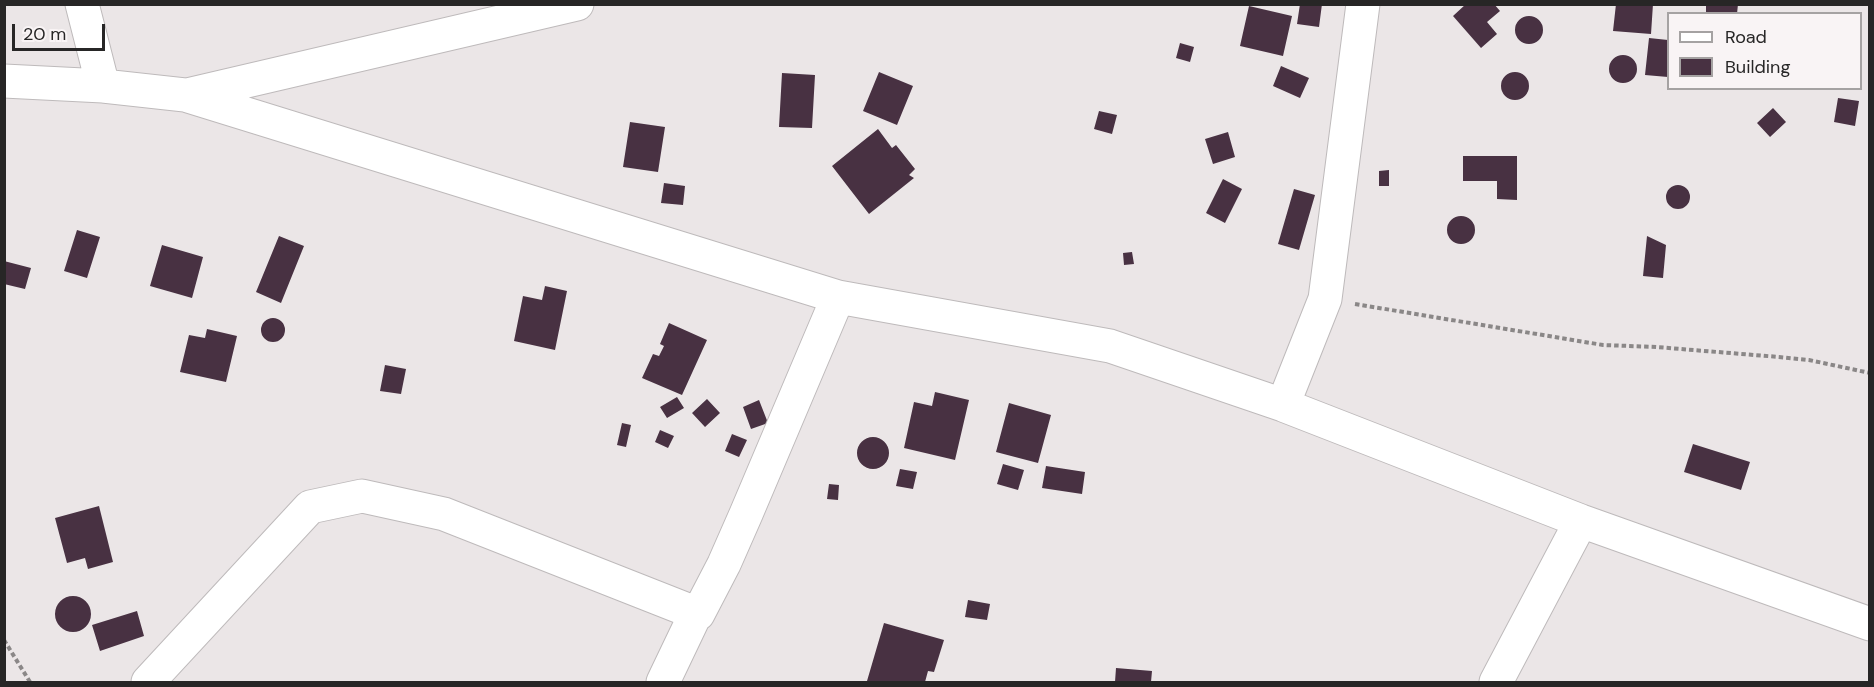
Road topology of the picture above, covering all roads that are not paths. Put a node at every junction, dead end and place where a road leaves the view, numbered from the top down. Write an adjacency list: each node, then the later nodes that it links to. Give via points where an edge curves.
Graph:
1 (82, 4): 5 (street)
2 (577, 4): 6 (street)
3 (1363, 4): 8 (street, via 1325,299)
4 (4, 81): 5 (street)
5 (103, 86): 6 (street)
6 (185, 95): 7 (street)
7 (838, 297): 8 (street, via 1110,346); 10 (street, via 724,564)
8 (1283, 405): 9 (street)
9 (1581, 521): 11 (street); 14 (street)
10 (696, 613): 12 (street, via 444,514 362,496 310,507); 13 (street)
11 (1869, 624)
12 (148, 682)
13 (663, 682)
14 (1496, 682)

